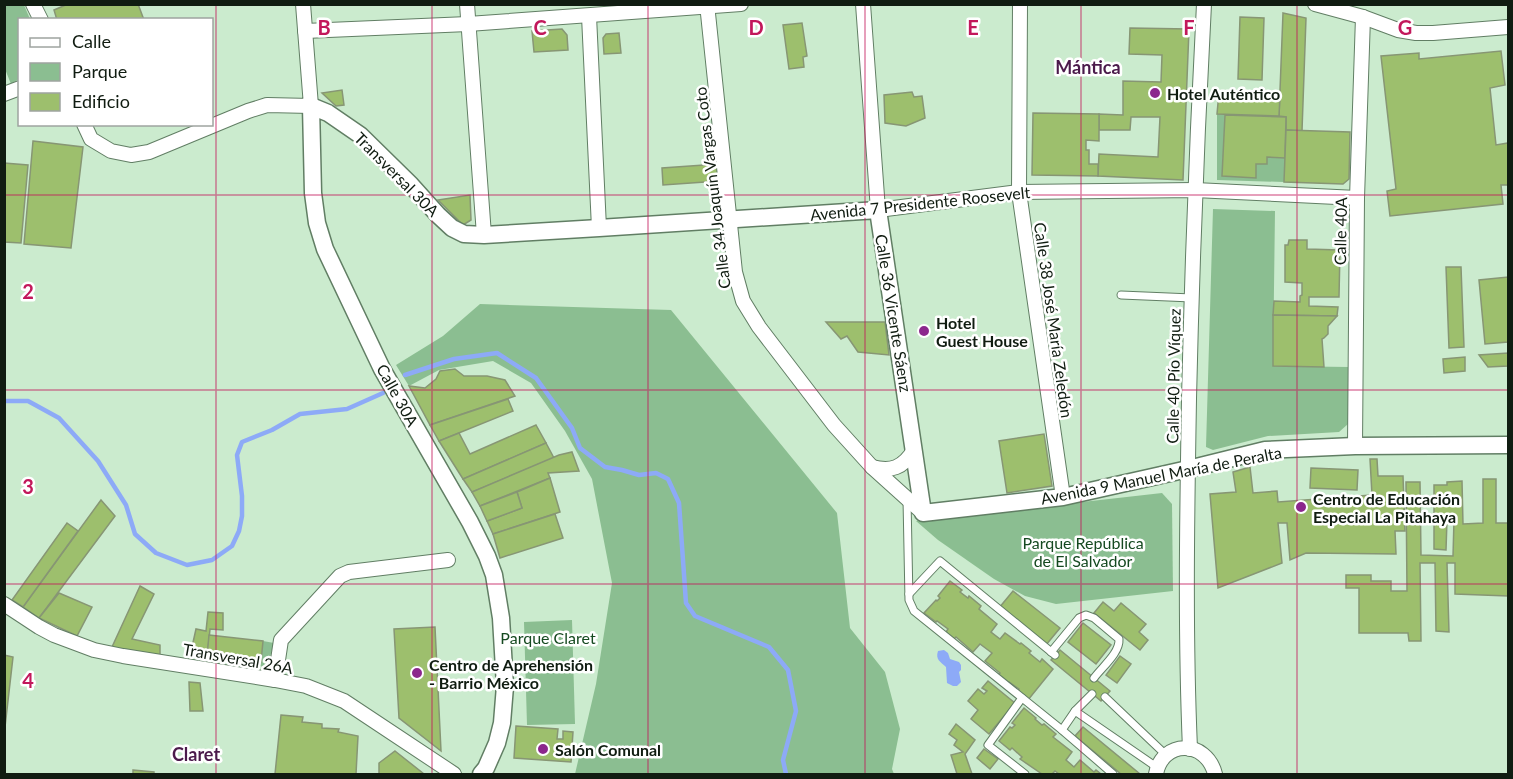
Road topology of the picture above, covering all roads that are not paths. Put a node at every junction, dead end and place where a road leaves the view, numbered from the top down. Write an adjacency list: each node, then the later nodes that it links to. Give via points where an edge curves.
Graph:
1 (33, 4): 12 (street)
2 (303, 4): 15 (street, Calle 30A)
3 (467, 4): 13 (street)
4 (741, 4): 9 (street)
5 (863, 4): 23 (street, Calle 36 Vicente Sáenz)
6 (1020, 4): 21 (street, Calle 38 José María Zeledón)
7 (1204, 4): 20 (street, Calle 40 Pío Víquez)
8 (1315, 4): 11 (street)
9 (708, 6): 10 (street); 24 (street, Calle 34 Joaquín Vargas Coto)
10 (589, 16): 13 (street); 25 (street)
11 (1363, 17): 14 (street, via 1416,33); 22 (street, Calle 40A)
12 (40, 18)
13 (468, 24): 15 (street); 26 (street)
14 (1509, 27)
15 (305, 31): 16 (street, Calle 30A)
16 (311, 106): 17 (street, via 267,105); 26 (street, Transversal 30A, via 360,135 452,228 464,234); 51 (street, Calle 30A, via 313,193 325,249 382,369 470,522 494,575 505,686 497,743)
17 (213, 125)
18 (85, 126): 19 (street, via 91,139 111,151 131,155 149,152)
19 (212, 126)
20 (1195, 190): 21 (street, Avenida 7 Presidente Roosevelt); 22 (street, Avenida 7 Presidente Roosevelt); 28 (street, Calle 40 Pío Víquez)
21 (1019, 192): 23 (street, Avenida 7 Presidente Roosevelt); 34 (street, Calle 38 José María Zeledón)
22 (1357, 198): 30 (street, Calle 40A)
23 (878, 210): 24 (street, Avenida 7 Presidente Roosevelt); 31 (street, Calle 36 Vicente Sáenz)
24 (730, 220): 25 (street, Avenida 7 Presidente Roosevelt); 32 (street, Calle 34 Joaquín Vargas Coto, via 735,272 743,301 834,425)
25 (599, 228): 26 (street, Avenida 7 Presidente Roosevelt)
26 (484, 235)
27 (1121, 295): 28 (lane)
28 (1192, 298): 33 (street, Calle 40 Pío Víquez)
29 (1509, 445): 30 (street, Avenida 9 Manuel María de Peralta)
30 (1355, 446): 33 (street, Avenida 9 Manuel María de Peralta, via 1265,450)
31 (914, 450): 32 (street, via 909,459 891,469); 36 (street, Calle 36 Vicente Sáenz)
32 (872, 466): 35 (street, Calle 34 Joaquín Vargas Coto)
33 (1188, 469): 34 (street, Avenida 9 Manuel María de Peralta); 47 (street, Calle 40 Pío Víquez)
34 (1063, 497): 36 (street, Avenida 9 Manuel María de Peralta)
35 (907, 499): 36 (street, Calle 34 Joaquín Vargas Coto); 38 (lane)
36 (923, 513)
37 (448, 560): 41 (street, via 340,576 281,640)
38 (909, 594): 40 (lane, via 940,561 1053,654 1079,618 1094,618 1119,639 1116,651); 44 (lane, via 914,611)
39 (4, 604): 41 (street, Transversal 26A, via 46,631 94,650)
40 (1094, 678)
41 (275, 680): 50 (street, Transversal 26A, via 306,686 344,701)
42 (1092, 694): 45 (lane)
43 (1105, 697): 48 (lane)
44 (1022, 698): 46 (lane); 52 (lane, via 988,745)
45 (1075, 711): 46 (lane); 49 (lane)
46 (1062, 730): 53 (lane)
47 (1190, 749): 48 (street); 54 (street, via 1207,757)
48 (1166, 755): 49 (street)
49 (1157, 771)
50 (454, 774)
51 (481, 774)
52 (1025, 774)
53 (1113, 774)
54 (1215, 774)

